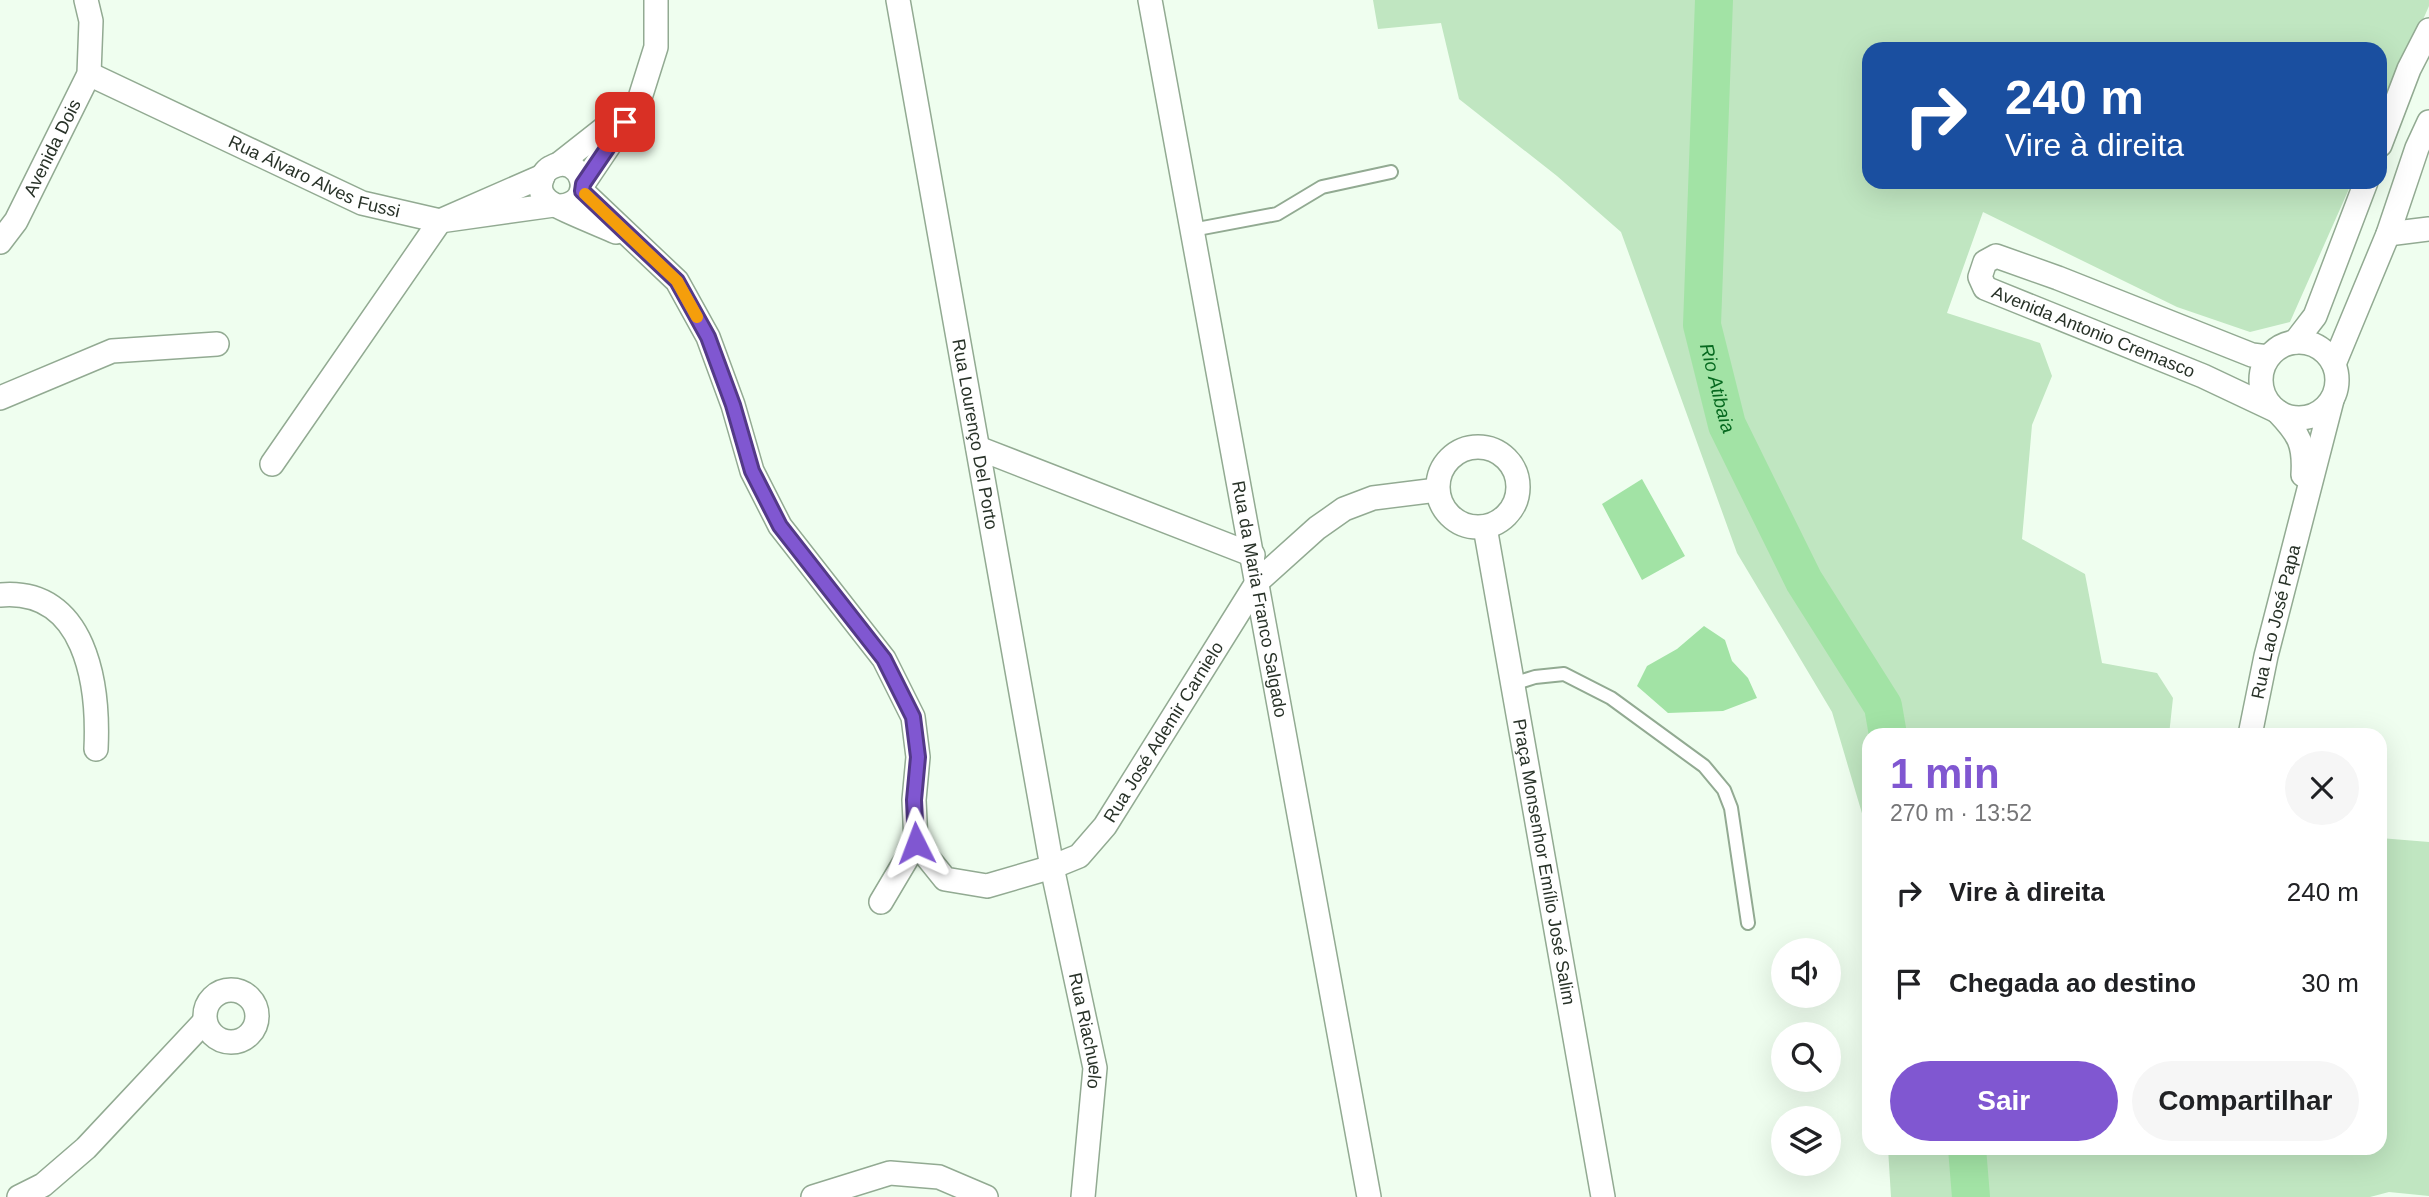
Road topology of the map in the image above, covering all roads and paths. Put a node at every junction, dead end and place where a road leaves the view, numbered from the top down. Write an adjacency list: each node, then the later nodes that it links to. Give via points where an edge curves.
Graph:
1 (86, 0): 6 (street, via 91,21)
2 (656, 0): 7 (street, via 656,47)
3 (898, 0): 30 (street, Rua Lourenço Del Porto)
4 (1150, 0): 19 (street, Rua da Maria Franco Salgado)
5 (2429, 30): 9 (street)
6 (89, 74): 16 (street, Rua Álvaro Alves Fussi, via 362,203); 17 (street, Avenida Dois)
7 (639, 101): 11 (street); 13 (street)
8 (2429, 122): 10 (street)
9 (2387, 127)
10 (2423, 158): 20 (street)
11 (551, 170): 13 (street, via 573,167 582,178); 15 (street, via 541,189 548,201); 16 (street)
12 (1391, 172): 19 (lane, via 1322,187 1277,214)
13 (582, 188): 15 (street, via 574,202); 21 (street)
14 (2363, 189): 23 (street, via 2315,316)
15 (558, 206): 16 (street, Rua Álvaro Alves Fussi); 21 (street)
16 (440, 221): 31 (street)
17 (8, 225): 22 (street, Avenida Dois)
18 (2429, 229): 20 (street)
19 (1192, 230): 35 (street, Rua da Maria Franco Salgado)
20 (2388, 234): 26 (street)
21 (631, 239): 41 (street, via 677,281 708,337 752,471 780,526 884,659 913,717 918,757)
22 (0, 242)
23 (2295, 342): 25 (street, via 2280,346); 26 (street, via 2311,343 2325,351)
24 (217, 344): 27 (street, via 113,351)
25 (2268, 357): 29 (street, via 2261,385); 29 (street, Avenida Antonio Cremasco, via 2252,355 1996,256 1985,262 1980,277 1985,288)
26 (2334, 364): 28 (street, via 2337,382)
27 (0, 398)
28 (2332, 400): 29 (street, via 2317,413 2298,418); 33 (street, Rua Lao José Papa)
29 (2277, 411): 33 (street, Rua Lao José Papa, via 2298,435 2303,449)
30 (978, 448): 35 (street); 42 (street, Rua Lourenço Del Porto)
31 (272, 464)
32 (1437, 490): 34 (street, via 1450,515 1461,523); 34 (street, via 1443,468 1461,451 1487,447 1500,452 1517,473 1519,487 1509,513); 36 (street, Rua José Ademir Carnielo, via 1373,498 1344,509)
33 (2302, 510): 39 (street, Rua Lao José Papa)
34 (1485, 527): 38 (street, Praça Monsenhor Emílio José Salim)
35 (1253, 555): 36 (street, Rua da Maria Franco Salgado)
36 (1258, 580): 42 (street, Rua José Ademir Carnielo, via 1105,826 1079,856); 52 (street, Rua da Maria Franco Salgado)
37 (0, 595): 40 (street, via 16,594 51,606 77,631 92,674 98,717)
38 (1513, 684): 44 (lane, via 1564,674 1611,698 1704,766 1724,790 1731,808); 53 (street, Praça Monsenhor Emílio José Salim)
39 (2251, 728)
40 (96, 749)
41 (916, 843): 42 (street, via 945,879 987,886); 43 (street)
42 (1052, 867): 51 (street, Rua Riachuelo, via 1095,1068)
43 (881, 902)
44 (1748, 923)
45 (205, 1021): 47 (street, via 86,1148 43,1185)
46 (890, 1173): 48 (street); 49 (street); 50 (street, via 939,1177)
47 (19, 1197)
48 (813, 1197)
49 (881, 1197)
50 (986, 1197)
51 (1083, 1197)
52 (1369, 1197)
53 (1603, 1197)

